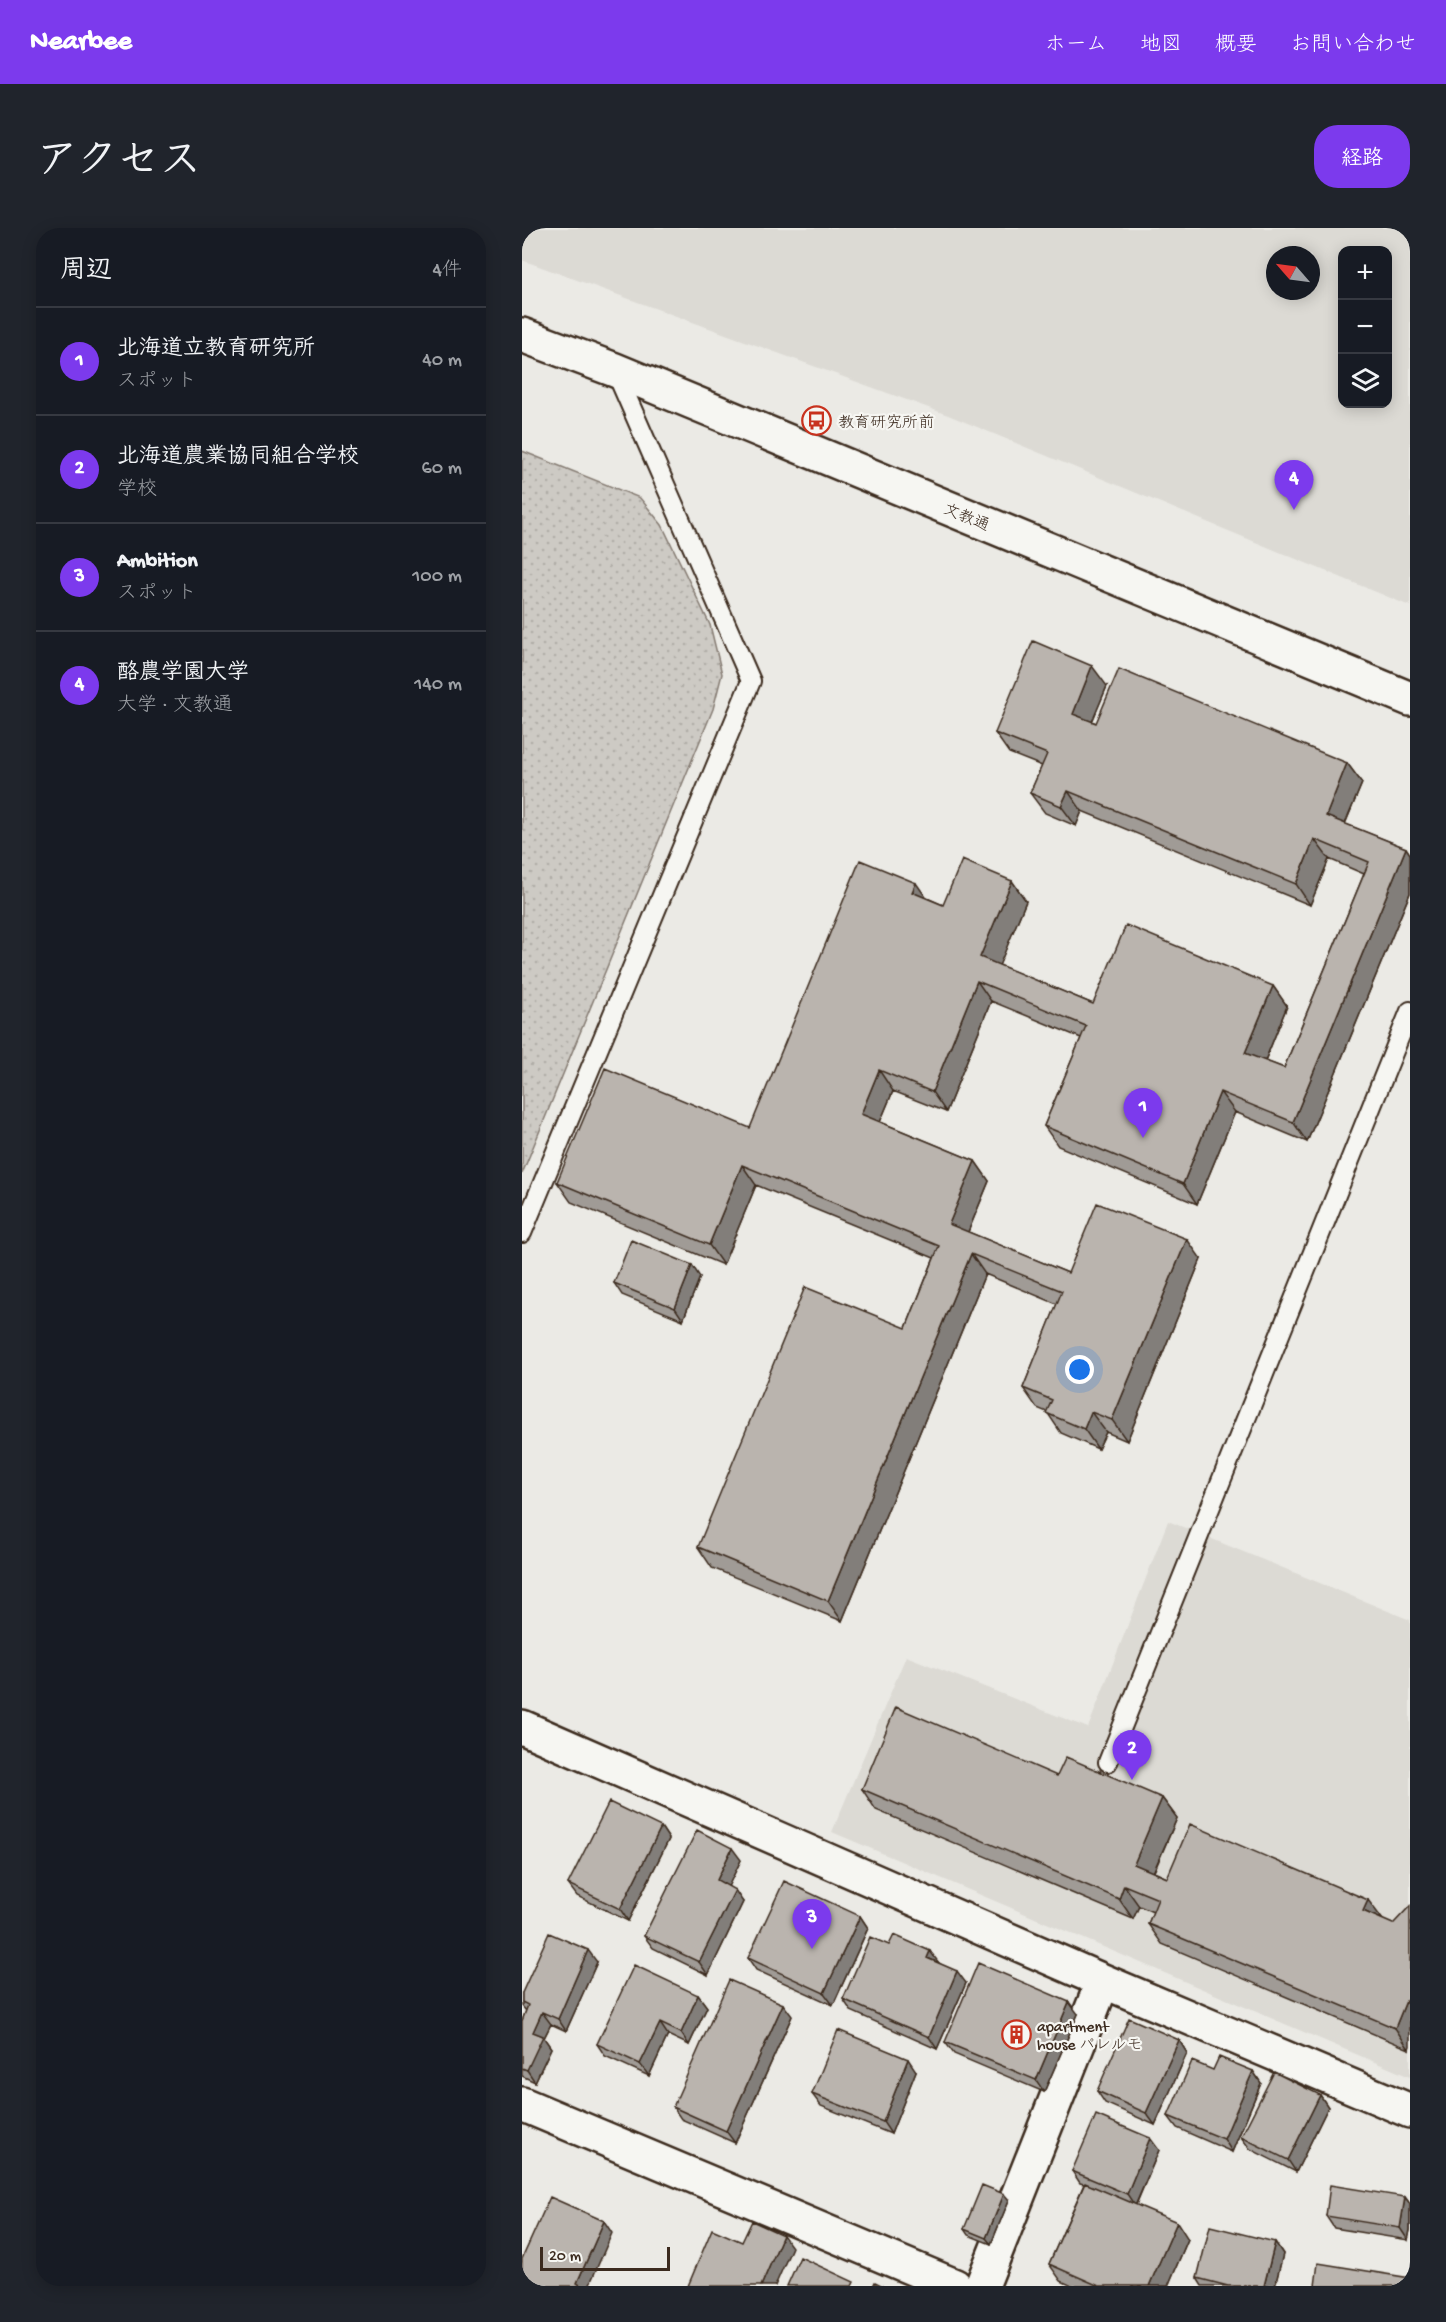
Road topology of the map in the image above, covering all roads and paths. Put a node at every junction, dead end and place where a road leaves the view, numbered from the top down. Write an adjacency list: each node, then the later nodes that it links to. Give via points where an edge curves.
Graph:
1 (522, 335): 2 (street, 文教通)
2 (615, 370): 3 (street, 文教通); 5 (lane, via 752,681)
3 (1410, 699)
4 (1410, 1011): 7 (lane)
5 (522, 1233)
6 (522, 1727): 8 (street)
7 (1108, 1762)
8 (1103, 1981): 10 (street); 12 (street)
9 (522, 2104): 11 (street)
10 (1410, 2111)
11 (955, 2286)
12 (982, 2286)

